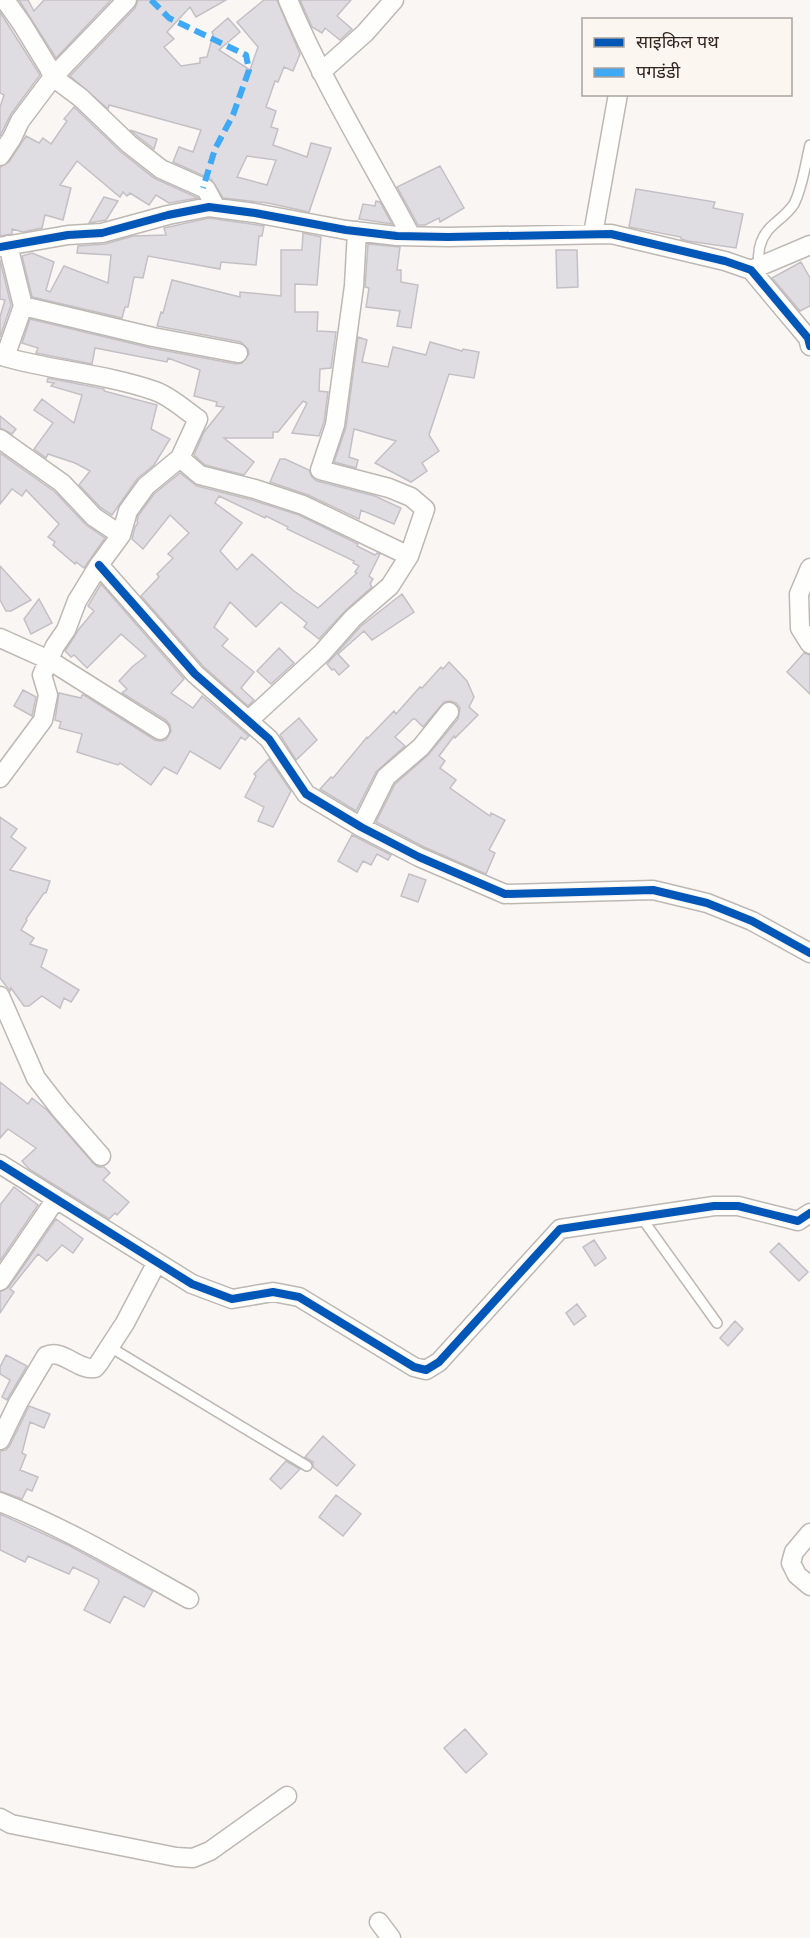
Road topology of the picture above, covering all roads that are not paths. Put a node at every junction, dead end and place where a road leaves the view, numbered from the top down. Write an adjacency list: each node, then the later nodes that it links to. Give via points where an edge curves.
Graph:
1 (5, 0): 6 (street)
2 (288, 0): 5 (street)
3 (394, 0): 5 (street, via 365,33)
4 (124, 1): 6 (street)
5 (321, 72): 13 (street)
6 (53, 77): 9 (street); 10 (street, via 161,169 206,189)
7 (618, 96): 12 (street)
8 (810, 145): 16 (lane, via 799,193 761,243)
9 (0, 156)
10 (216, 208): 11 (street); 15 (street, via 168,215 102,233)
11 (357, 231): 13 (street); 23 (street, via 354,286 337,407 320,470 390,488 411,497 424,509)
12 (593, 234): 13 (street); 16 (street, via 611,234)
13 (411, 236)
14 (810, 245): 16 (street)
15 (4, 246): 17 (street)
16 (755, 268): 18 (street)
17 (22, 306): 19 (street); 21 (street, via 5,357 157,392 198,418)
18 (810, 346)
19 (238, 353)
20 (0, 439): 22 (street, via 62,483 94,517)
21 (180, 458): 22 (street, via 147,486 128,511); 23 (street, via 200,476 303,505)
22 (121, 535): 24 (street)
23 (408, 556): 30 (street, via 390,586)
24 (99, 565): 28 (street); 30 (street, via 195,674)
25 (810, 568): 27 (street, via 799,594 800,628)
26 (0, 638): 28 (street)
27 (810, 644)
28 (49, 660): 31 (street); 32 (street, via 42,675 48,695 43,720)
29 (449, 712): 33 (street, via 421,747 386,777)
30 (249, 720): 33 (street, via 269,740 306,794)
31 (160, 730)
32 (0, 778)
33 (361, 826): 34 (street, via 419,857 505,894 653,890 707,903 752,921)
34 (810, 952)
35 (0, 996): 36 (street, via 36,1078)
36 (101, 1156)
37 (0, 1164): 38 (street)
38 (56, 1199): 41 (street); 42 (street)
39 (810, 1213): 40 (street, via 798,1221 738,1206 714,1206)
40 (641, 1217): 41 (street, via 560,1229 438,1362 426,1370 414,1367 299,1297 273,1292 232,1299 192,1284); 43 (lane)
41 (157, 1262): 44 (street)
42 (0, 1281)
43 (717, 1323)
44 (110, 1347): 45 (street, via 92,1369 56,1354 46,1356); 46 (lane)
45 (0, 1440)
46 (307, 1466)
47 (0, 1502): 50 (street)
48 (810, 1533): 49 (street, via 794,1552 791,1563 797,1575)
49 (810, 1586)
50 (189, 1599)
51 (287, 1796): 52 (street, via 210,1851 193,1858)
52 (6, 1821)
53 (379, 1922): 54 (street)
54 (391, 1938)

